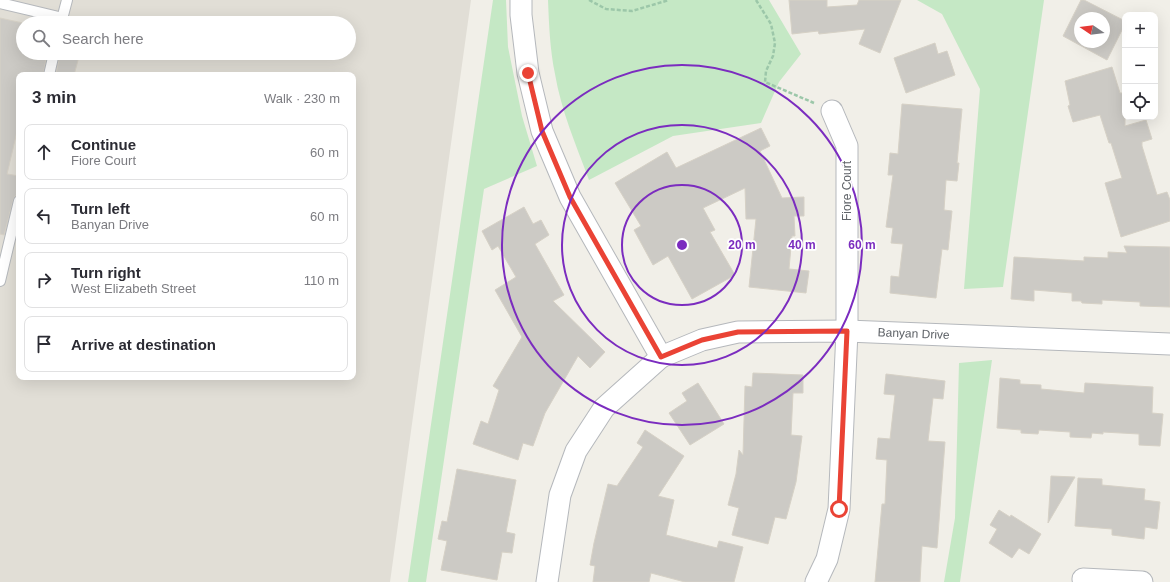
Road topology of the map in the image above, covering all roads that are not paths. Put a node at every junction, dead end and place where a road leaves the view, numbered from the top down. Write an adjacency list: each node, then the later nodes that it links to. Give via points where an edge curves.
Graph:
1 (67, 0): 5 (lane)
2 (521, 0): 13 (street, via 528,73 542,131 570,197)
3 (0, 3): 4 (lane)
4 (47, 16)
5 (63, 16)
6 (52, 60): 7 (lane)
7 (50, 72)
8 (832, 111): 11 (street, Fiore Court, via 847,146)
9 (16, 214): 10 (lane)
10 (0, 281)
11 (847, 331): 12 (street, Banyan Drive); 13 (street, Banyan Drive, via 738,332 702,340); 16 (street, Fiore Court, via 839,509 827,559)
12 (1170, 344)
13 (661, 357): 15 (street, Banyan Drive, via 604,408 576,451 560,496)
14 (1083, 579): 17 (street)
15 (547, 582)
16 (816, 582)
17 (1142, 582)

